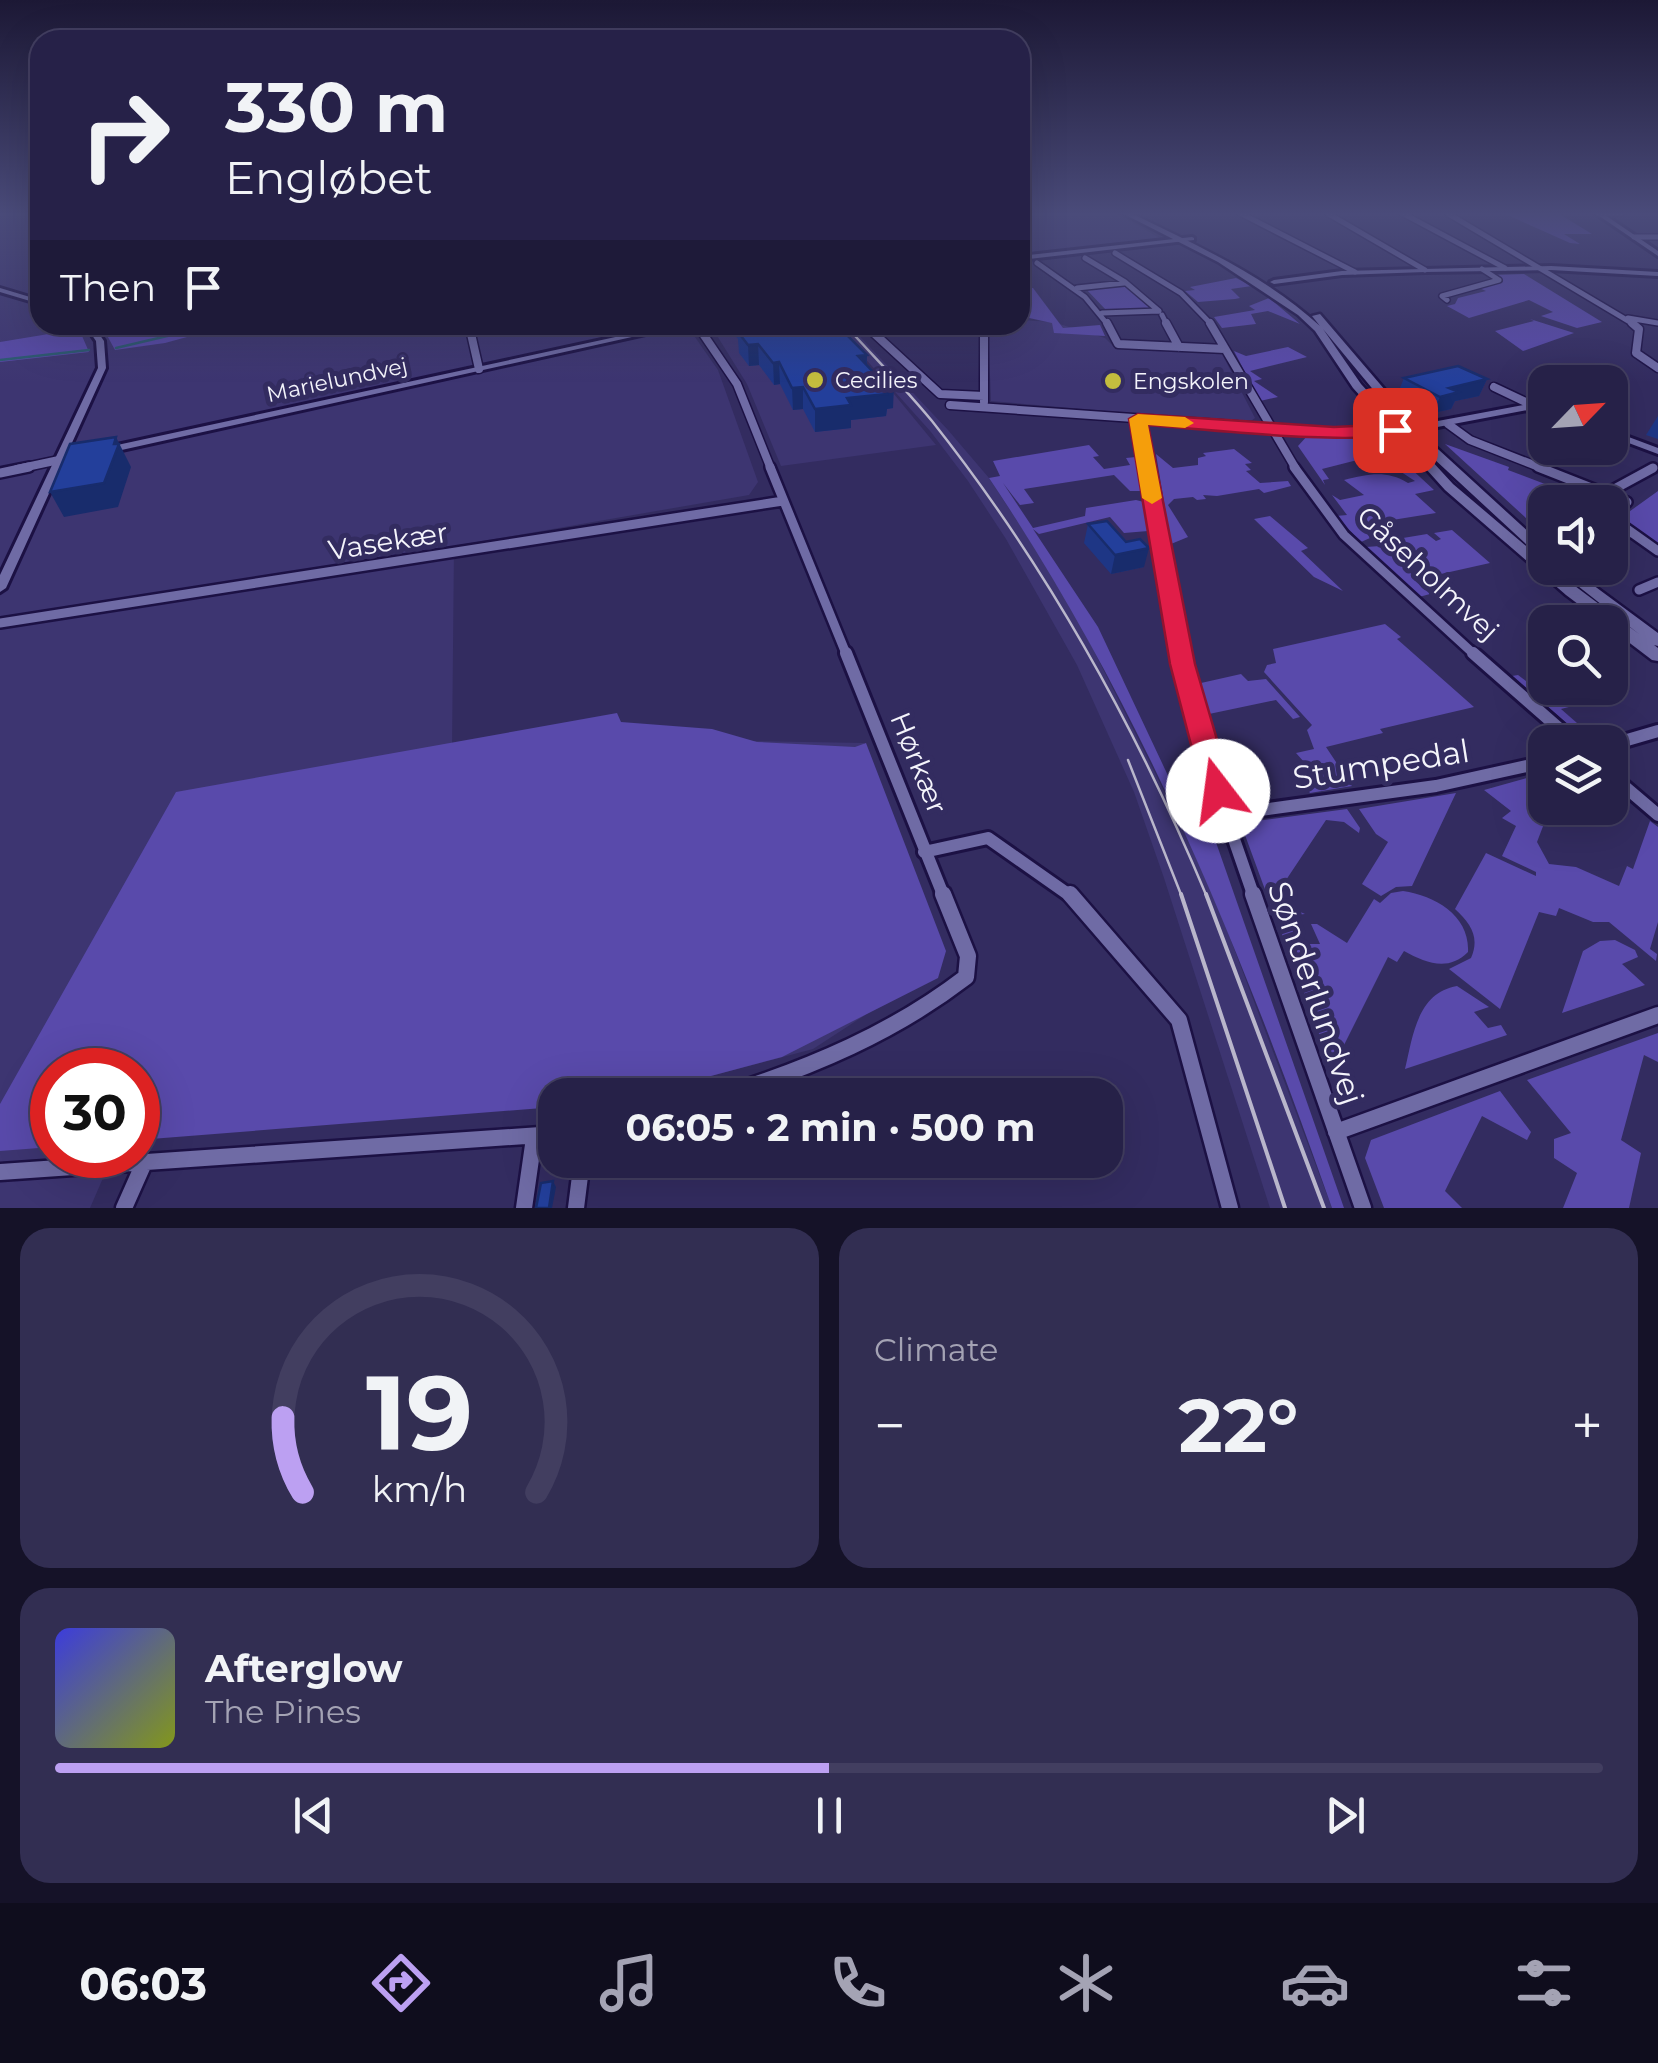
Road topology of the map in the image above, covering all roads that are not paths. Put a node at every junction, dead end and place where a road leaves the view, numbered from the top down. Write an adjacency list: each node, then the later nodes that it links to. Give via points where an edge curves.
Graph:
1 (1048, 269): 15 (street)
2 (1104, 269): 13 (street)
3 (1141, 269): 30 (street, Gåseholmvej, via 1190,300)
4 (1242, 269): 14 (main road)
5 (1351, 269): 11 (street)
6 (1461, 269): 10 (street)
7 (1482, 269): 18 (street, via 1499,280 1442,296)
8 (1542, 269): 21 (street)
9 (1567, 269): 12 (street)
10 (1426, 270): 11 (street)
11 (1356, 272): 14 (street)
12 (1658, 274)
13 (1125, 282): 15 (street); 19 (street, via 1159,311)
14 (1268, 283): 41 (main road, via 1333,332); 43 (main road, via 1318,330)
15 (1077, 288): 19 (street)
16 (0, 290): 17 (street)
17 (30, 299)
18 (1447, 300)
19 (1102, 313): 29 (street, via 1118,344)
20 (1162, 315): 29 (street)
21 (1627, 318): 22 (street); 31 (street, via 1639,329 1636,353)
22 (1658, 323)
23 (96, 335): 48 (street, via 103,362)
24 (470, 335): 32 (street)
25 (636, 335): 32 (street, Marielundvej)
26 (703, 335): 53 (street, Hørkær, via 737,384)
27 (876, 335): 34 (street, via 940,394)
28 (984, 335): 34 (street)
29 (1178, 347): 30 (street)
30 (1225, 349): 42 (street, Gåseholmvej)
31 (1658, 368)
32 (478, 369): 46 (street, Marielundvej)
33 (1494, 387): 35 (street)
34 (984, 396): 37 (street)
35 (1528, 403)
36 (950, 405): 37 (street)
37 (984, 408): 39 (street)
38 (1528, 410): 40 (street)
39 (1138, 419): 42 (street); 71 (street, Sønderlundvej, via 1182,664)
40 (1448, 424): 41 (street); 51 (street, via 1470,440)
41 (1412, 428): 43 (street); 57 (main road)
42 (1270, 429): 43 (street); 66 (street, Gåseholmvej, via 1318,503 1375,566)
43 (1395, 430): 65 (main road, via 1501,534)
44 (1628, 440): 45 (street)
45 (1658, 451)
46 (90, 454)
47 (74, 457): 48 (street)
48 (59, 460): 50 (street); 61 (street)
49 (1653, 468): 52 (street)
50 (0, 473)
51 (1586, 485)
52 (1622, 485)
53 (783, 501): 63 (street, Vasekær); 73 (street, Hørkær)
54 (1628, 530): 55 (street)
55 (1631, 532): 56 (street); 58 (street)
56 (1628, 533)
57 (1528, 539)
58 (1658, 551)
59 (1658, 582): 62 (street)
60 (1584, 585): 64 (main road)
61 (0, 588)
62 (1639, 590)
63 (0, 623)
64 (1658, 641)
65 (1658, 656)
66 (1555, 725)
67 (1658, 731): 68 (street)
68 (1628, 740)
69 (1528, 766): 71 (street, Stumpedal, via 1436,786)
70 (1628, 789): 72 (street)
71 (1224, 815): 76 (street, Sønderlundvej)
72 (1658, 815)
73 (924, 852): 75 (street, Hørkær, via 968,956 966,977 938,1000 837,1055); 87 (street, via 988,838 1060,885 1141,972 1179,1020)
74 (1658, 1014): 76 (street)
75 (772, 1078)
76 (1336, 1132): 88 (street, Sønderlundvej)
77 (538, 1137): 78 (street)
78 (534, 1138): 79 (street); 85 (street)
79 (160, 1162)
80 (30, 1170): 81 (street)
81 (0, 1172)
82 (137, 1178): 84 (street)
83 (580, 1178): 86 (street)
84 (124, 1208)
85 (524, 1208)
86 (576, 1208)
87 (1230, 1208)
88 (1363, 1208)

